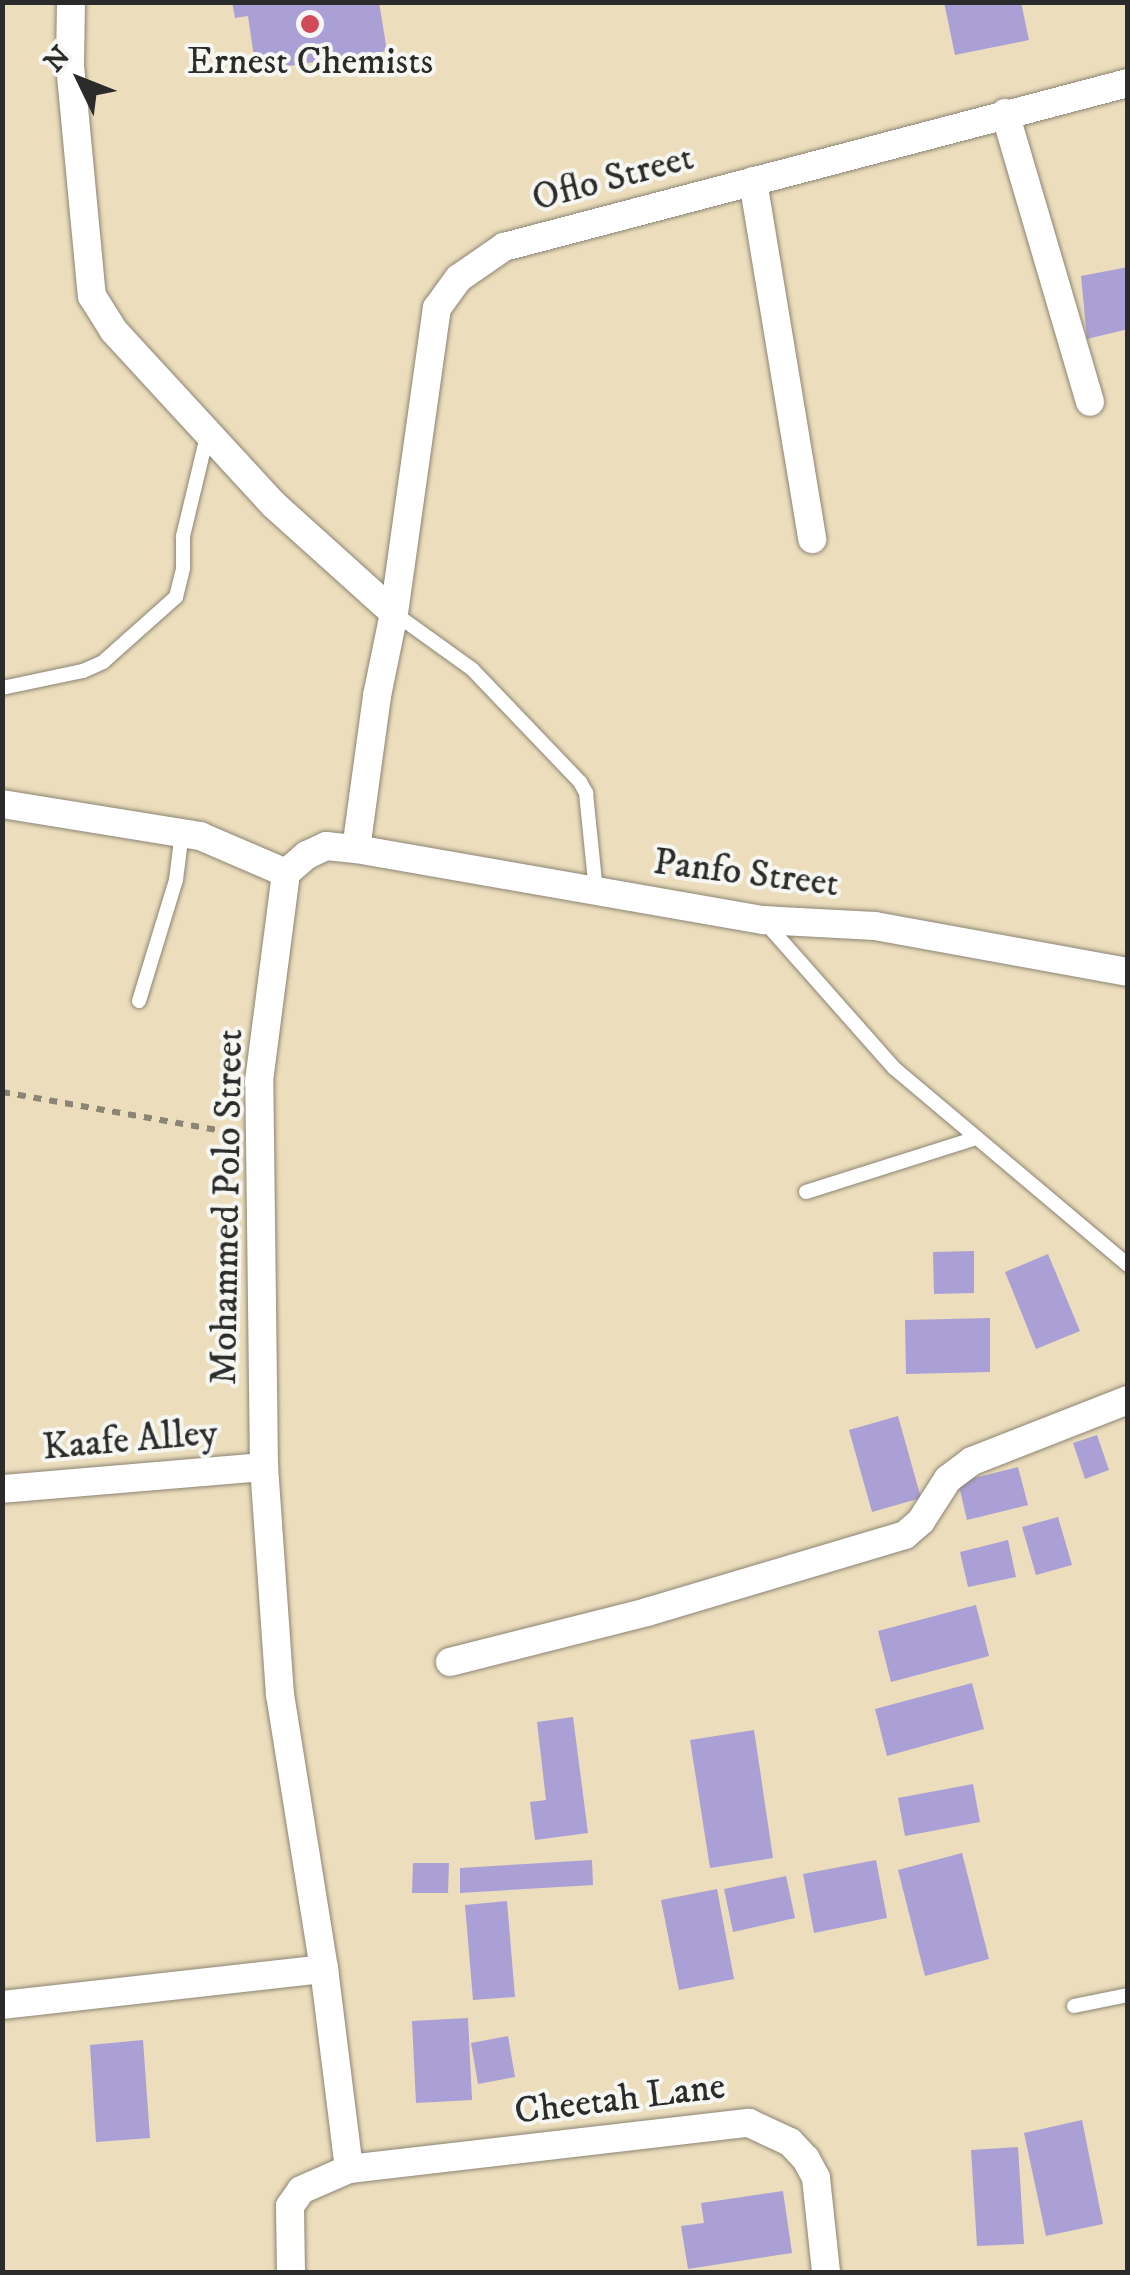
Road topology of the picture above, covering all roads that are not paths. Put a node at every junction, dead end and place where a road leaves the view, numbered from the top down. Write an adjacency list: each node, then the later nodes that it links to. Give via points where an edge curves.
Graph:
1 (71, 2): 6 (street, via 70,65 92,296 114,331)
2 (1128, 83): 3 (street, Oflo Street)
3 (1005, 113): 4 (street, Oflo Street); 5 (street)
4 (753, 180): 7 (street); 8 (street, Oflo Street, via 504,247 459,278 438,308)
5 (1090, 402)
6 (208, 436): 8 (street); 9 (lane, via 183,536 176,597 103,662)
7 (812, 539)
8 (394, 613): 12 (street); 14 (lane, via 472,668 580,782)
9 (2, 688)
10 (2, 804): 11 (street)
11 (182, 832): 13 (street); 17 (lane, via 176,880)
12 (356, 848): 13 (street, via 326,846); 14 (street, Panfo Street)
13 (286, 873): 22 (street, Mohammed Polo Street, via 259,1080)
14 (596, 892): 15 (street, Panfo Street)
15 (764, 920): 16 (street, Panfo Street, via 875,926); 18 (lane, via 894,1068)
16 (1128, 972)
17 (138, 1001)
18 (973, 1138): 19 (lane); 20 (lane)
19 (806, 1192)
20 (1128, 1265)
21 (1128, 1400): 24 (street, via 972,1460 948,1479 905,1535)
22 (264, 1467): 23 (street, Kaafe Alley); 25 (street, Mohammed Polo Street, via 280,1695)
23 (2, 1489)
24 (450, 1662)
25 (324, 1970): 27 (street); 29 (street, Mohammed Polo Street)
26 (1128, 1994): 28 (lane)
27 (2, 2005)
28 (1074, 2006)
29 (349, 2169): 30 (street, Cheetah Lane, via 301,2190 290,2206); 31 (street, Cheetah Lane, via 749,2123 790,2142 816,2178)
30 (290, 2272)
31 (826, 2272)

